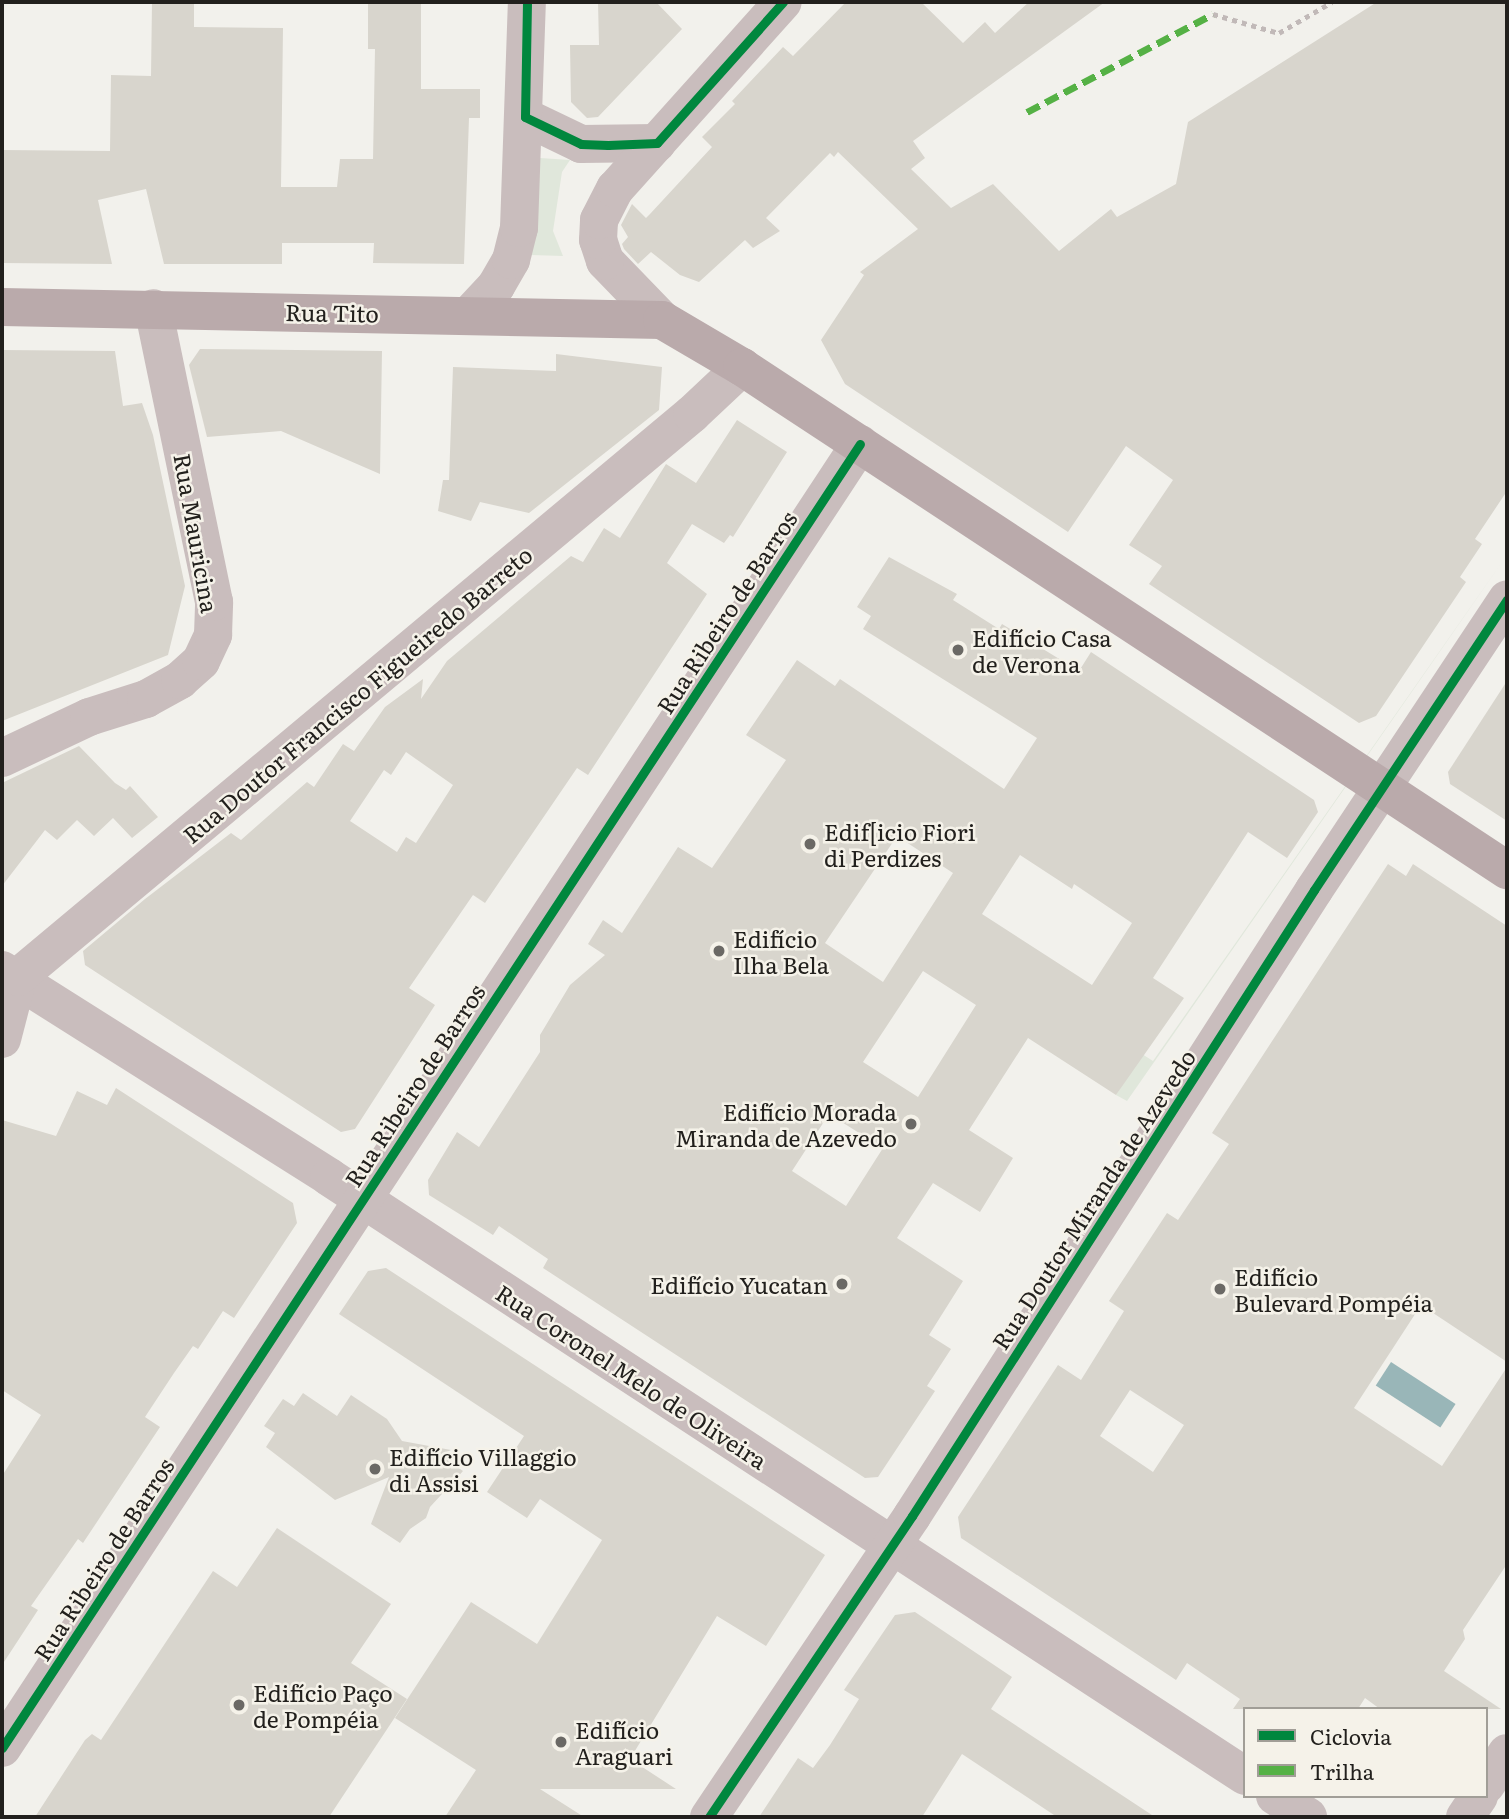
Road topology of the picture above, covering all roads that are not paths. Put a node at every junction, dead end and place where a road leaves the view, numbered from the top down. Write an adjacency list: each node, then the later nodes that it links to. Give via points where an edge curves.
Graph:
1 (527, 2): 3 (street)
2 (783, 2): 4 (street)
3 (525, 117): 4 (street, via 581,144); 7 (street, via 519,228 511,260 496,286)
4 (657, 143): 8 (street, via 605,204 598,240 619,279)
5 (2, 307): 6 (main road, Rua Tito)
6 (153, 308): 7 (main road, Rua Tito); 12 (street, Rua Mauricina, via 214,602 213,635 201,661 180,680 146,699 76,722)
7 (470, 314): 8 (main road, Rua Tito)
8 (662, 320): 9 (main road)
9 (742, 367): 10 (main road); 15 (street, Rua Doutor Francisco Figueiredo Barreto, via 692,414)
10 (860, 444): 13 (main road); 17 (street, Rua Ribeiro de Barros)
11 (1507, 600): 13 (street, Rua Doutor Miranda de Azevedo)
12 (2, 758)
13 (1382, 787): 14 (main road); 18 (street, Rua Doutor Miranda de Azevedo)
14 (1507, 870)
15 (10, 974): 16 (street); 17 (street, Rua Coronel Melo de Oliveira)
16 (2, 1040)
17 (362, 1199): 18 (street, Rua Coronel Melo de Oliveira); 19 (street, Rua Ribeiro de Barros)
18 (892, 1545): 21 (street, Rua Coronel Melo de Oliveira); 25 (street, Rua Doutor Miranda de Azevedo)
19 (2, 1748)
20 (1507, 1753): 22 (street)
21 (1243, 1775)
22 (1488, 1782)
23 (1278, 1798): 26 (street)
24 (1478, 1798): 27 (street)
25 (709, 1817)
26 (1308, 1817)
27 (1465, 1817)

